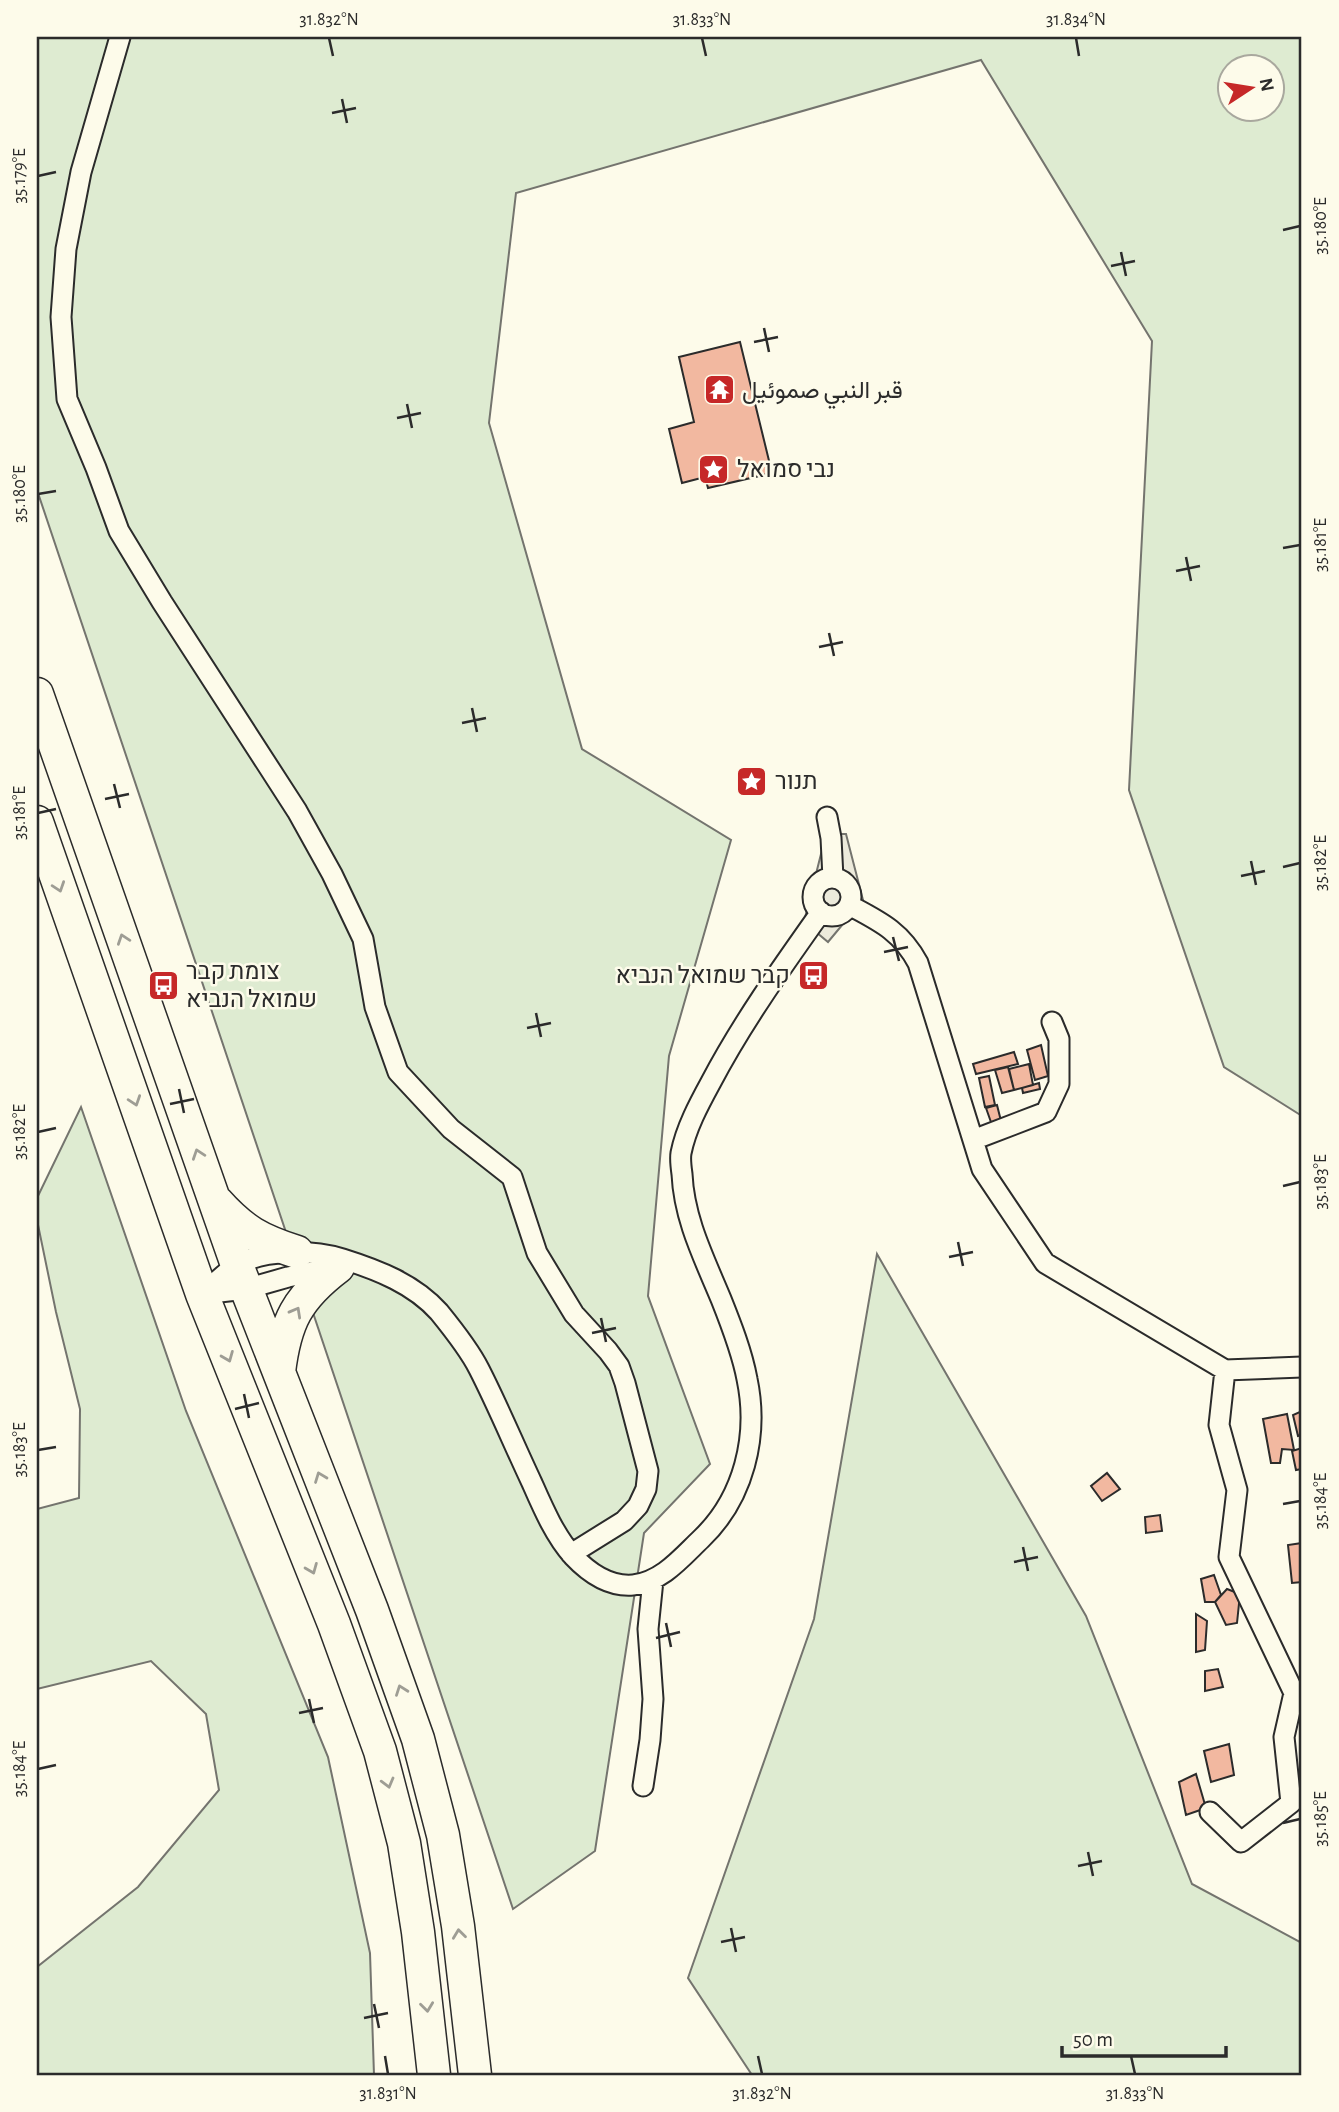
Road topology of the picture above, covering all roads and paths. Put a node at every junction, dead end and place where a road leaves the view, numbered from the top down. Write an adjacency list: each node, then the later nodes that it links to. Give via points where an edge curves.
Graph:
1 (120, 37): 18 (street, via 81,172 66,249 61,317 66,399 119,531 297,811 332,874 363,939 375,1007 398,1072 452,1129 512,1177 537,1253 574,1314 619,1366 648,1471 646,1489 624,1521)
2 (37, 694): 10 (main road, one-way to 2)
3 (827, 817): 5 (street)
4 (37, 822): 14 (main road, one-way to 14)
5 (833, 878): 6 (street, via 848,887); 7 (street, via 816,889 815,904)
6 (849, 905): 7 (street, via 839,915); 9 (street, via 884,924 911,949)
7 (821, 912): 19 (street, via 726,1053 694,1114 681,1155 689,1219 747,1377 751,1437 735,1496 717,1524)
8 (1052, 1022): 9 (street, via 1059,1039 1059,1084 1046,1112)
9 (973, 1140): 16 (street, via 982,1169 1045,1263)
10 (213, 1198): 11 (main road, via 253,1235); 13 (main road)
11 (297, 1252): 12 (street, via 338,1258); 13 (street, via 259,1257)
12 (352, 1267): 13 (street, via 288,1277); 17 (main road, one-way to 12, via 282,1346 302,1302 316,1284); 18 (street, via 398,1280 438,1311 478,1366 542,1505)
13 (242, 1277): 14 (street); 17 (main road)
14 (202, 1294): 23 (main road, one-way to 23, via 334,1623 380,1751 404,1843)
15 (1302, 1367): 16 (street)
16 (1225, 1370): 20 (street, via 1219,1425 1237,1490 1229,1557)
17 (279, 1372): 24 (main road, one-way to 17, via 443,1835 418,1739)
18 (570, 1553): 19 (street, via 599,1578 616,1584)
19 (653, 1580): 21 (street, via 648,1629 653,1699)
20 (1298, 1688): 22 (street, via 1284,1737 1291,1803 1241,1842)
21 (643, 1786)
22 (1210, 1812)
23 (434, 2075)
24 (475, 2075)

